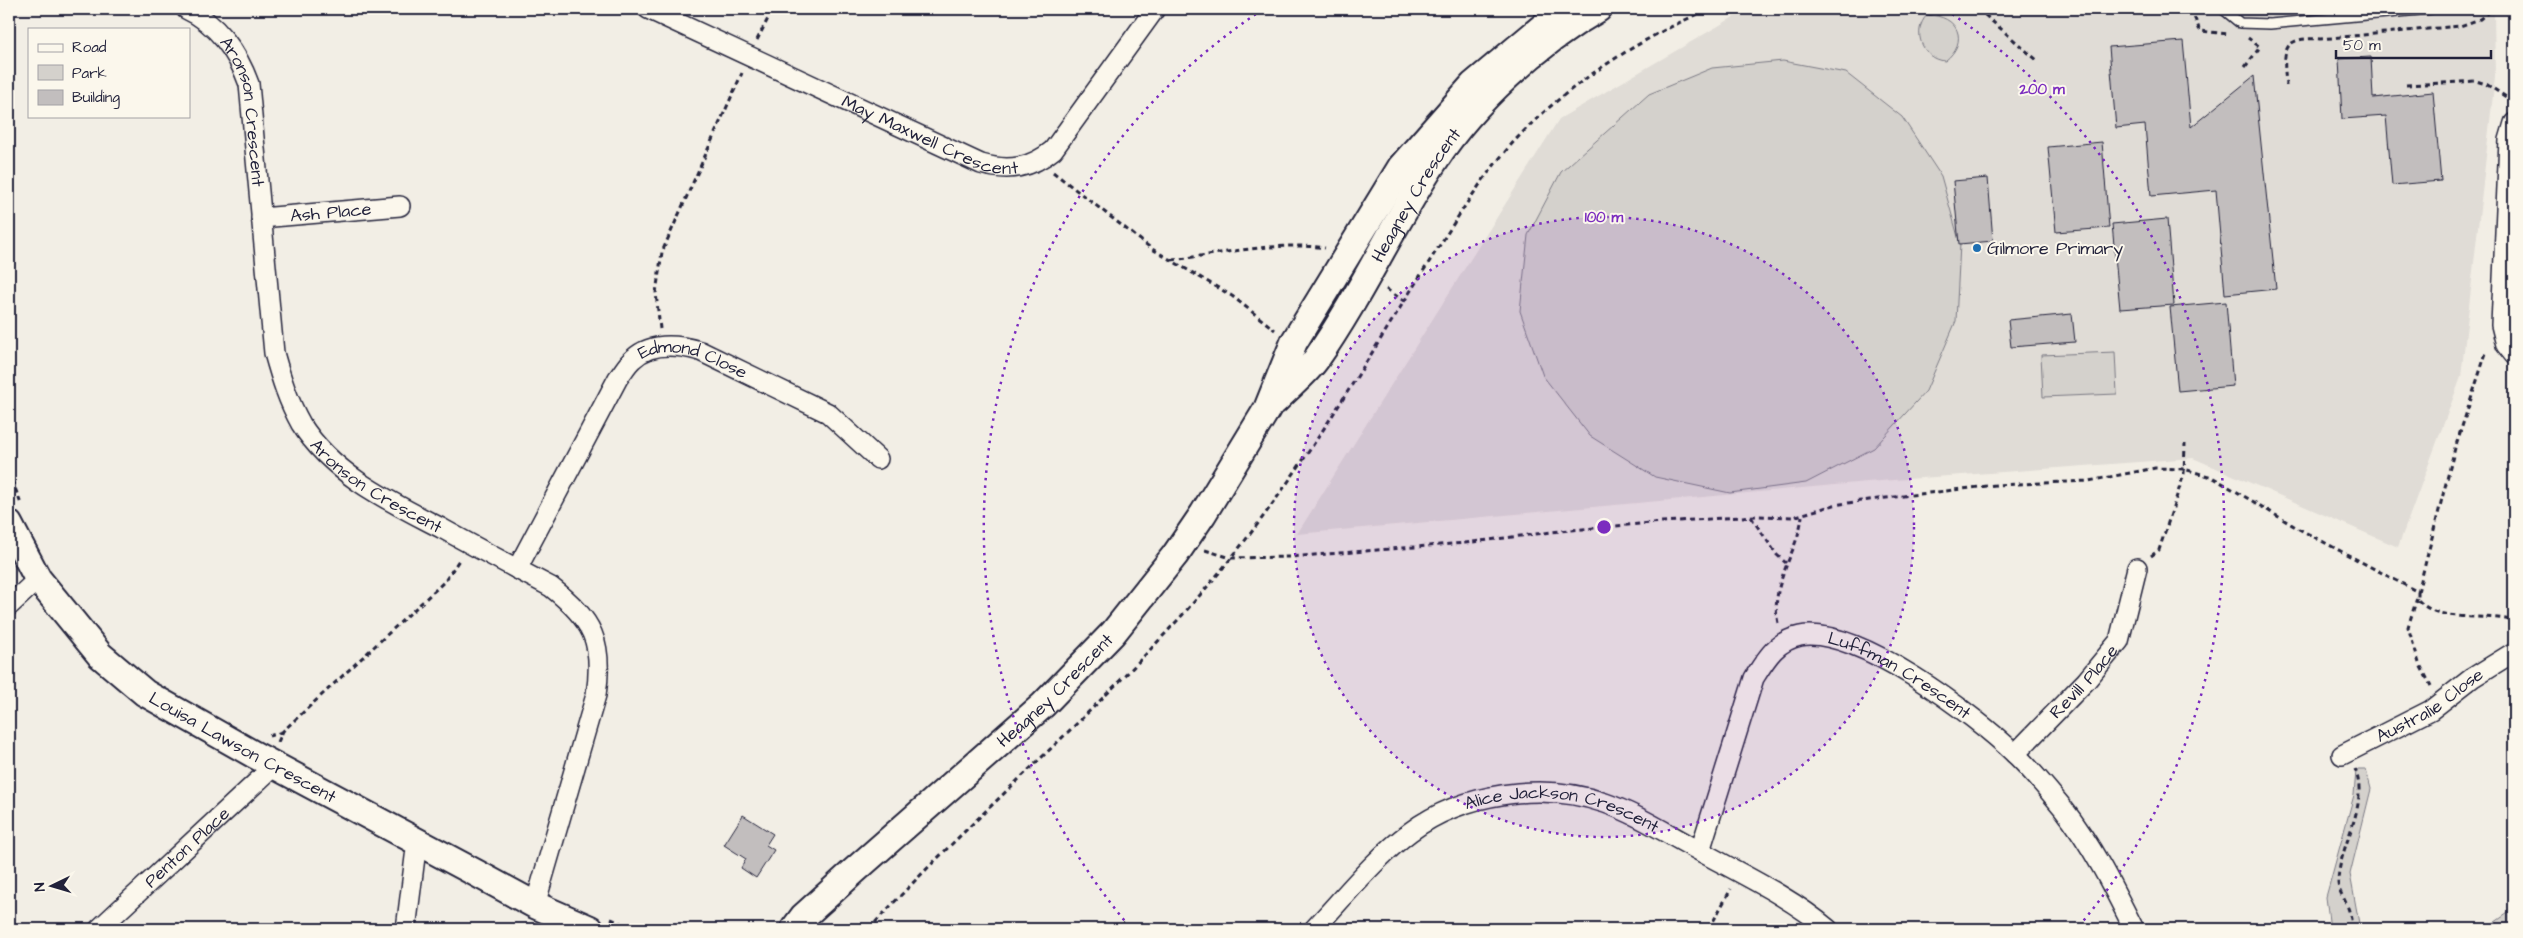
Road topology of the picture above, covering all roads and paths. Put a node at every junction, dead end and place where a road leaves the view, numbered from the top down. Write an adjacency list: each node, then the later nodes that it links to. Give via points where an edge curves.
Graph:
1 (186, 9): 26 (street, Aronson Crescent, via 217,30 244,69 249,84)
2 (648, 9): 17 (street, May Maxwell Crescent)
3 (773, 9): 17 (path)
4 (1155, 9): 24 (street, May Maxwell Crescent, via 1053,150)
5 (1564, 9): 19 (street, Heagney Crescent)
6 (1598, 9): 19 (street, Heagney Crescent)
7 (1710, 9): 42 (path, via 1659,33 1575,87 1543,113 1504,153 1458,218 1310,448)
8 (1910, 9): 9 (path, via 1928,15 1944,15)
9 (1958, 9)
10 (1978, 9): 18 (path)
11 (2191, 9): 15 (path, via 2200,32)
12 (2223, 9): 13 (lane, via 2240,23 2270,24)
13 (2431, 9)
14 (2492, 9): 22 (path, via 2480,19 2460,26 2296,39 2284,58)
15 (2235, 34)
16 (2243, 35): 20 (path, via 2260,47)
17 (750, 56): 24 (street, May Maxwell Crescent, via 981,164 998,169 1024,167); 31 (path, via 662,252 656,293 657,315)
18 (2038, 61)
19 (1505, 66): 40 (street, Heagney Crescent, via 1472,85 1427,151 1384,191 1294,342 1267,408)
20 (2245, 66)
21 (2406, 85): 23 (path, via 2476,81 2486,84 2514,102)
22 (2286, 86)
23 (2511, 117): 32 (street, via 2501,325 2506,344)
24 (1040, 161): 28 (path, via 1152,249)
25 (400, 206): 26 (street, Ash Place)
26 (261, 218): 41 (street, Aronson Crescent, via 274,353 284,390 302,425 328,456 350,475 377,494)
27 (1330, 251): 28 (path, via 1310,246)
28 (1172, 260): 29 (path, via 1232,296)
29 (1281, 335)
30 (2491, 344): 47 (path, via 2484,356 2455,448)
31 (666, 346): 34 (street, Edmond Close, via 684,346 700,351 828,413); 45 (street, Edmond Close, via 648,350 633,359 618,378)
32 (2514, 355)
33 (2185, 444): 35 (path)
34 (878, 459)
35 (2184, 469): 37 (path, via 2155,468 2089,480 1996,485 1861,501 1834,505); 44 (path, via 2159,550); 47 (path, via 2212,477 2299,530)
36 (9, 472): 38 (path)
37 (1802, 516): 39 (path); 43 (path)
38 (16, 517): 46 (street, Louisa Lawson Crescent)
39 (1751, 517): 42 (path, via 1616,525 1465,543 1290,557); 43 (path)
40 (1187, 537): 42 (path, via 1204,550); 67 (street, Heagney Crescent, via 1113,633 1043,706 854,871)
41 (469, 543): 45 (street, Aronson Crescent); 53 (path, via 444,581)
42 (1231, 558): 68 (path, via 1154,644)
43 (1786, 563): 50 (path, via 1776,606)
44 (2136, 568): 55 (street, Revill Place, via 2119,641 2086,681)
45 (517, 569): 60 (street, Aronson Crescent, via 551,587 574,605 596,641 600,668 596,695)
46 (38, 578): 48 (street); 56 (street, Louisa Lawson Crescent, via 100,655 145,693)
47 (2418, 594): 49 (path, via 2418,600 2436,612); 52 (path, via 2408,627 2419,663)
48 (9, 606)
49 (2514, 621)
50 (1782, 643): 55 (street, Luffman Crescent, via 1800,636 1818,635 1866,652 1946,698); 58 (street, Luffman Crescent, via 1769,654 1754,678)
51 (2514, 652): 52 (street, Australie Close)
52 (2441, 701): 54 (street, Australie Close, via 2431,710)
53 (282, 732): 53 (path, via 273,735 264,738 278,745)
54 (2346, 753): 73 (path, via 2360,784 2338,873 2338,885)
55 (2015, 754): 72 (street, Luffman Crescent, via 2064,809 2104,868)
56 (274, 765): 57 (street, Louisa Lawson Crescent); 63 (street, Penton Place)
57 (417, 841): 60 (street, Louisa Lawson Crescent); 64 (street)
58 (1700, 851): 59 (street, Alice Jackson Crescent); 69 (street, Alice Jackson Crescent, via 1641,819 1586,798 1544,792 1482,799 1448,812 1409,833)
59 (1740, 873): 70 (path); 71 (street, Alice Jackson Crescent, via 1791,902)
60 (535, 905): 62 (street, Louisa Lawson Crescent); 65 (street, Louisa Lawson Crescent)
61 (2514, 922): 74 (path)
62 (599, 923): 66 (path)
63 (99, 929)
64 (406, 929)
65 (574, 929)
66 (634, 929)
67 (794, 929)
68 (869, 929)
69 (1314, 929)
70 (1709, 929)
71 (1828, 929)
72 (2134, 929)
73 (2353, 929)
74 (2504, 929)

